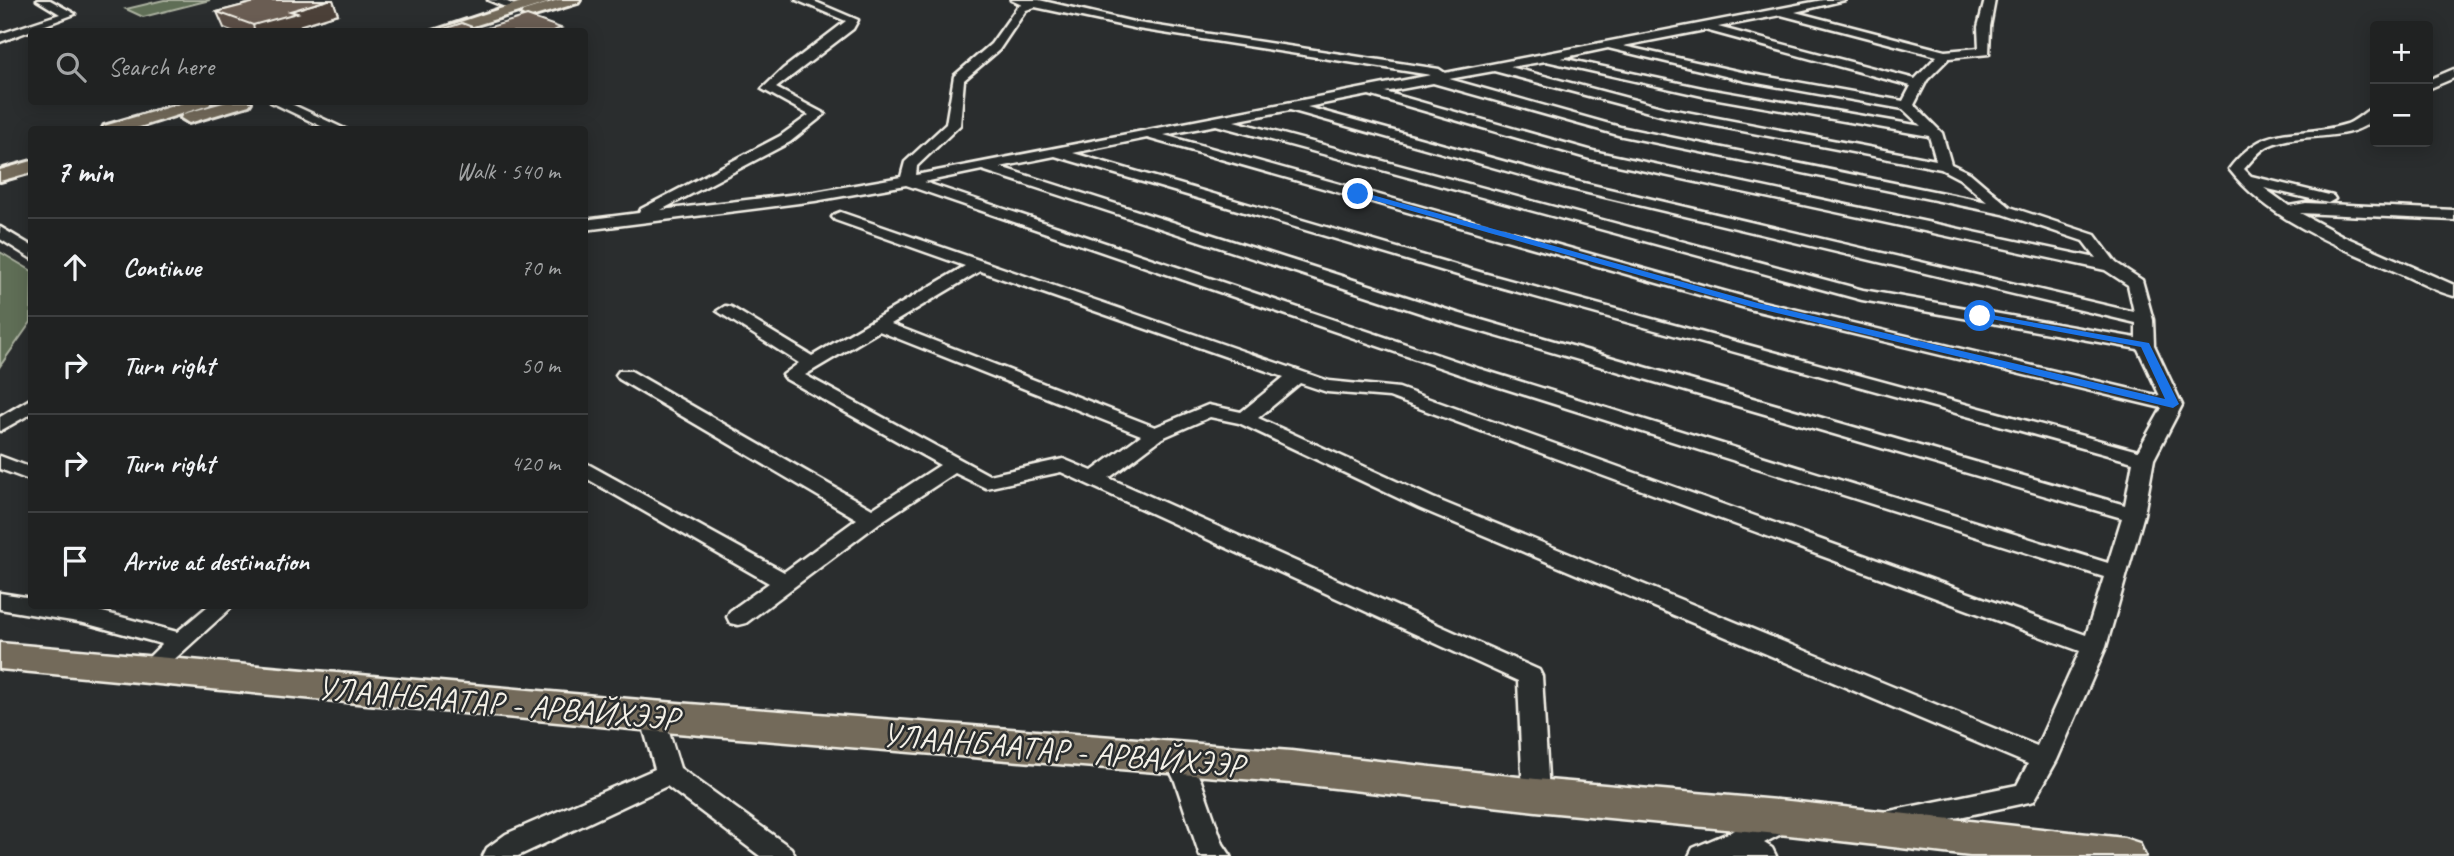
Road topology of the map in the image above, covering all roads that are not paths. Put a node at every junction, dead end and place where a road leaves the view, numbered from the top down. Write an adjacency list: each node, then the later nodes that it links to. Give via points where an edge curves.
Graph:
1 (42, 0): 16 (street, via 69,13)
2 (493, 0): 11 (street)
3 (542, 0): 11 (main road)
4 (573, 0): 15 (main road)
5 (801, 0): 52 (street, via 852,20 849,27 768,89 818,114 785,139)
6 (1016, 0): 10 (street)
7 (1050, 0): 10 (street)
8 (1840, 0): 12 (street)
9 (1990, 0): 18 (street, via 1985,51)
10 (1030, 4): 22 (street, via 1138,26); 47 (street, via 1022,8 995,47 958,79 953,125 910,165)
11 (515, 8): 14 (main road)
12 (1781, 12): 13 (street); 18 (street)
13 (1704, 26): 17 (street); 24 (street)
14 (450, 28)
15 (483, 28)
16 (0, 38)
17 (1606, 45): 19 (street); 31 (street, via 1746,77)
18 (1945, 55): 24 (street)
19 (1543, 57): 20 (street); 37 (street, via 1707,93)
20 (1494, 67): 22 (street); 43 (street, via 1664,112)
21 (2454, 73): 25 (street)
22 (1451, 75): 23 (street)
23 (1432, 78): 26 (street); 48 (street, via 1618,131)
24 (1918, 84): 31 (street)
25 (2430, 84)
26 (1367, 91): 30 (street); 58 (street, via 1590,155)
27 (193, 105): 34 (main road)
28 (233, 105): 35 (main road)
29 (284, 105): 36 (street)
30 (1291, 106): 33 (street); 61 (street, via 1572,186)
31 (1907, 106): 37 (street)
32 (2370, 119): 46 (street, via 2356,127 2283,136 2262,144 2236,169)
33 (1216, 121): 38 (street); 63 (street, via 1862,295)
34 (123, 126)
35 (165, 126)
36 (332, 126)
37 (1935, 133): 43 (street)
38 (1147, 134): 39 (street); 67 (street, via 1755,305)
39 (1057, 152): 42 (street); 72 (street, via 1477,276)
40 (28, 154): 41 (main road)
41 (0, 162)
42 (984, 166): 47 (street); 78 (street, via 1451,317)
43 (1945, 166): 48 (street, via 1965,176)
44 (28, 167): 45 (main road)
45 (0, 176)
46 (2244, 179): 49 (street); 50 (street)
47 (908, 181): 52 (street, via 780,203); 80 (street, via 1474,373)
48 (2005, 211): 58 (street, via 2089,237)
49 (2285, 212): 50 (street, via 2306,206); 59 (street)
50 (2383, 212): 51 (street)
51 (2454, 215)
52 (637, 217): 54 (street)
53 (840, 217): 57 (street)
54 (588, 224)
55 (0, 232): 56 (street)
56 (28, 251)
57 (978, 265): 62 (street); 66 (street)
58 (2110, 266): 61 (street, via 2136,283)
59 (2454, 291)
60 (724, 311): 64 (street)
61 (2144, 320): 63 (street)
62 (877, 324): 64 (street); 71 (street)
63 (2145, 345): 67 (street)
64 (812, 363): 74 (street, via 792,375)
65 (625, 375): 79 (street)
66 (1297, 376): 69 (street); 88 (street, via 1327,386 1392,392)
67 (2173, 404): 72 (street)
68 (28, 407): 70 (street)
69 (1245, 419): 71 (street, via 1208,411); 93 (street, via 1426,503)
70 (0, 425)
71 (1155, 434): 77 (street)
72 (2144, 459): 78 (street)
73 (0, 462): 76 (street)
74 (954, 465): 77 (street, via 986,482 1063,465); 79 (street)
75 (588, 470): 81 (street)
76 (28, 473)
77 (1094, 479): 95 (street, via 1530,676)
78 (2134, 514): 80 (street)
79 (872, 518): 81 (street)
80 (2118, 573): 88 (street)
81 (784, 582): 86 (street)
82 (0, 601): 83 (street)
83 (28, 606)
84 (48, 609): 87 (street)
85 (218, 609): 87 (street)
86 (738, 617)
87 (181, 641): 90 (street)
88 (2094, 647): 93 (street)
89 (0, 656): 90 (highway, УЛААНБААТАР - АРВАЙХЭЭР)
90 (148, 670): 91 (highway, УЛААНБААТАР - АРВАЙХЭЭР)
91 (652, 716): 92 (highway, УЛААНБААТАР - АРВАЙХЭЭР); 94 (street)
92 (1176, 757): 95 (highway, УЛААНБААТАР - АРВАЙХЭЭР); 99 (street)
93 (2044, 760): 97 (street, via 2025,794)
94 (669, 774): 100 (street, via 516,842); 101 (street)
95 (1536, 795): 96 (highway, УЛААНБААТАР - АРВАЙХЭЭР)
96 (1789, 818): 97 (highway, УЛААНБААТАР - АРВАЙХЭЭР); 98 (street)
97 (1866, 827): 103 (highway, УЛААНБААТАР - АРВАЙХЭЭР)
98 (1751, 849): 102 (street)
99 (1212, 854)
100 (497, 856)
101 (780, 856)
102 (1703, 856)
103 (2124, 856)

